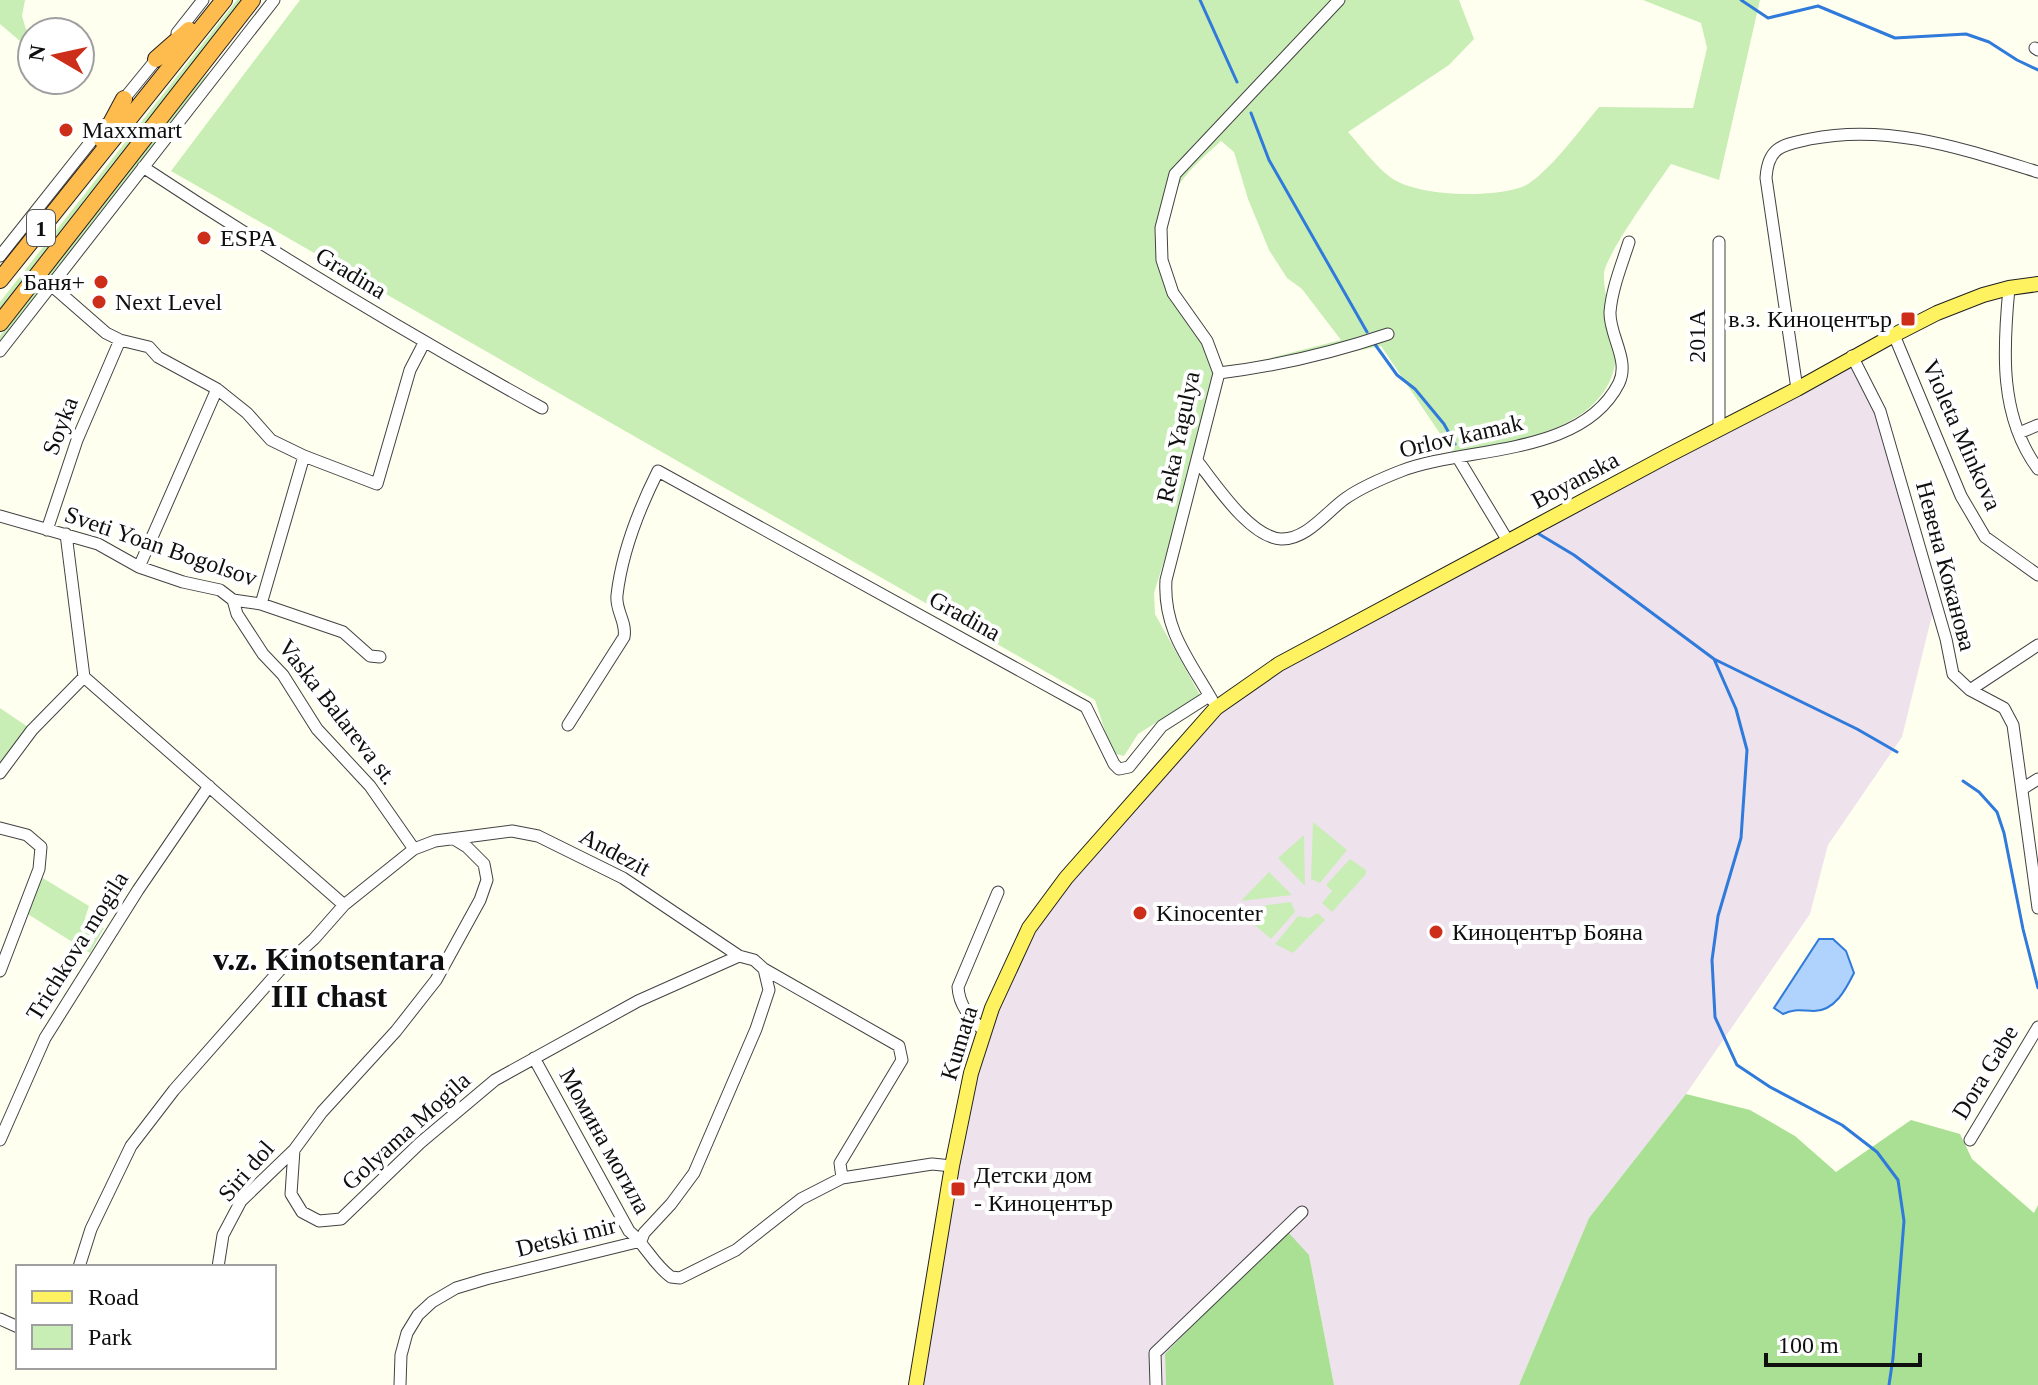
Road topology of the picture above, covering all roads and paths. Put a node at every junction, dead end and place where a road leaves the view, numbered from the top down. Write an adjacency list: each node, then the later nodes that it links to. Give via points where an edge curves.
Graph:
1 (203, 0): 6 (street)
2 (224, 0): 6 (highway); 10 (highway, 1)
3 (252, 0): 18 (highway, 1)
4 (274, 0): 8 (street)
5 (1339, 0): 25 (street, Reka Yagulya, via 1175,174 1161,228 1162,260 1173,293 1207,341)
6 (156, 59): 7 (street)
7 (124, 99): 10 (highway); 13 (street)
8 (143, 167): 16 (street); 22 (street, Gradina)
9 (2038, 172): 27 (street, via 1921,139 1843,132 1773,152 1766,178)
10 (82, 177): 14 (highway, 1)
11 (1629, 242): 33 (street, Orlov kamak, via 1610,315 1622,364 1619,382 1602,404 1586,419 1547,438)
12 (1719, 242): 30 (street, 201А)
13 (2, 251)
14 (0, 280)
15 (2038, 284): 17 (main road, Boyanska)
16 (51, 285): 21 (street); 23 (street)
17 (2009, 288): 20 (main road, Boyanska, via 1937,313); 31 (street, via 2003,345 2009,405)
18 (0, 323)
19 (1388, 334): 25 (street, via 1333,352)
20 (1894, 335): 24 (main road, Boyanska); 41 (street, Violeta Minkova, via 1985,537)
21 (120, 340): 26 (street, via 149,347); 37 (street, Soyka, via 77,440)
22 (424, 343): 28 (street, Gradina); 32 (street, via 410,370 377,484)
23 (0, 351)
24 (1852, 356): 27 (main road, Boyanska); 47 (street, Невена Коканова, via 1880,411 1953,674)
25 (1219, 373): 34 (street, Reka Yagulya)
26 (217, 389): 32 (street, via 271,440); 40 (street)
27 (1797, 389): 30 (main road, Boyanska)
28 (542, 408)
29 (2038, 425): 31 (street)
30 (1719, 430): 39 (main road, Boyanska)
31 (2019, 433): 35 (street)
32 (304, 456): 43 (street)
33 (1458, 458): 34 (street, Orlov kamak, via 1402,470 1347,497 1295,536 1280,539 1262,533 1232,506); 39 (street)
34 (1198, 462): 48 (street, Reka Yagulya, via 1165,601 1168,618)
35 (2038, 469)
36 (0, 516): 37 (street, Sveti Yoan Bogolsov)
37 (47, 530): 38 (street, Sveti Yoan Bogolsov)
38 (66, 534): 40 (street, Sveti Yoan Bogolsov, via 98,544); 46 (street)
39 (1508, 541): 48 (main road, Boyanska)
40 (139, 567): 42 (street, Sveti Yoan Bogolsov, via 220,590)
41 (2038, 575)
42 (233, 600): 43 (street, Sveti Yoan Bogolsov); 57 (street, Vaska Balareva st., via 263,654 317,729 370,786)
43 (261, 604): 45 (street, Sveti Yoan Bogolsov, via 343,632 370,656)
44 (2038, 645): 47 (street)
45 (380, 657)
46 (84, 677): 51 (street, via 32,730); 53 (street)
47 (1970, 690): 54 (street, Невена Коканова, via 2004,708 2013,725)
48 (1213, 702): 49 (street, Gradina, via 1162,726 1129,767 1119,769 1086,707 658,471 636,521 617,596 624,637); 50 (main road, Boyanska)
49 (568, 725)
50 (1165, 768): 65 (main road, Kumata, via 1066,878 1029,928)
51 (0, 773)
52 (2038, 779): 54 (street)
53 (209, 786): 59 (street); 67 (street, Trichkova mogila, via 45,1038)
54 (2022, 789): 60 (street, Невена Коканова)
55 (0, 828): 63 (street, via 27,835 41,847 39,869)
56 (454, 839): 57 (street); 61 (street, Andezit, via 512,831 538,836 623,878); 69 (street, via 484,864 487,880 480,900 436,980)
57 (414, 849): 59 (street)
58 (998, 892): 65 (street, via 958,987 969,1018)
59 (344, 905): 74 (street, via 223,1033 131,1146)
60 (2038, 908)
61 (739, 956): 62 (street); 66 (street, Golyama Mogila, via 638,1001)
62 (764, 969): 71 (street, via 899,1046 902,1060 840,1163); 73 (street, via 769,990 694,1173)
63 (0, 971)
64 (2038, 1027): 68 (street, Dora Gabe)
65 (984, 1031): 70 (main road, Kumata)
66 (534, 1058): 69 (street, Golyama Mogila, via 495,1080 341,1219 319,1221 302,1212 291,1194); 73 (street, Момина могила, via 629,1231)
67 (0, 1140)
68 (1970, 1140)
69 (294, 1150): 75 (street, Siri dol, via 241,1201 223,1235)
70 (952, 1166): 71 (street, Detski mir, via 932,1164); 77 (main road, Kumata)
71 (842, 1178): 73 (street, Detski mir, via 801,1199 736,1250 680,1278 664,1272)
72 (1302, 1212): 78 (street, via 1155,1353)
73 (641, 1241): 76 (street, Detski mir, via 471,1283 432,1302 407,1333)
74 (80, 1265)
75 (218, 1265)
76 (400, 1385)
77 (916, 1385)
78 (1156, 1385)

